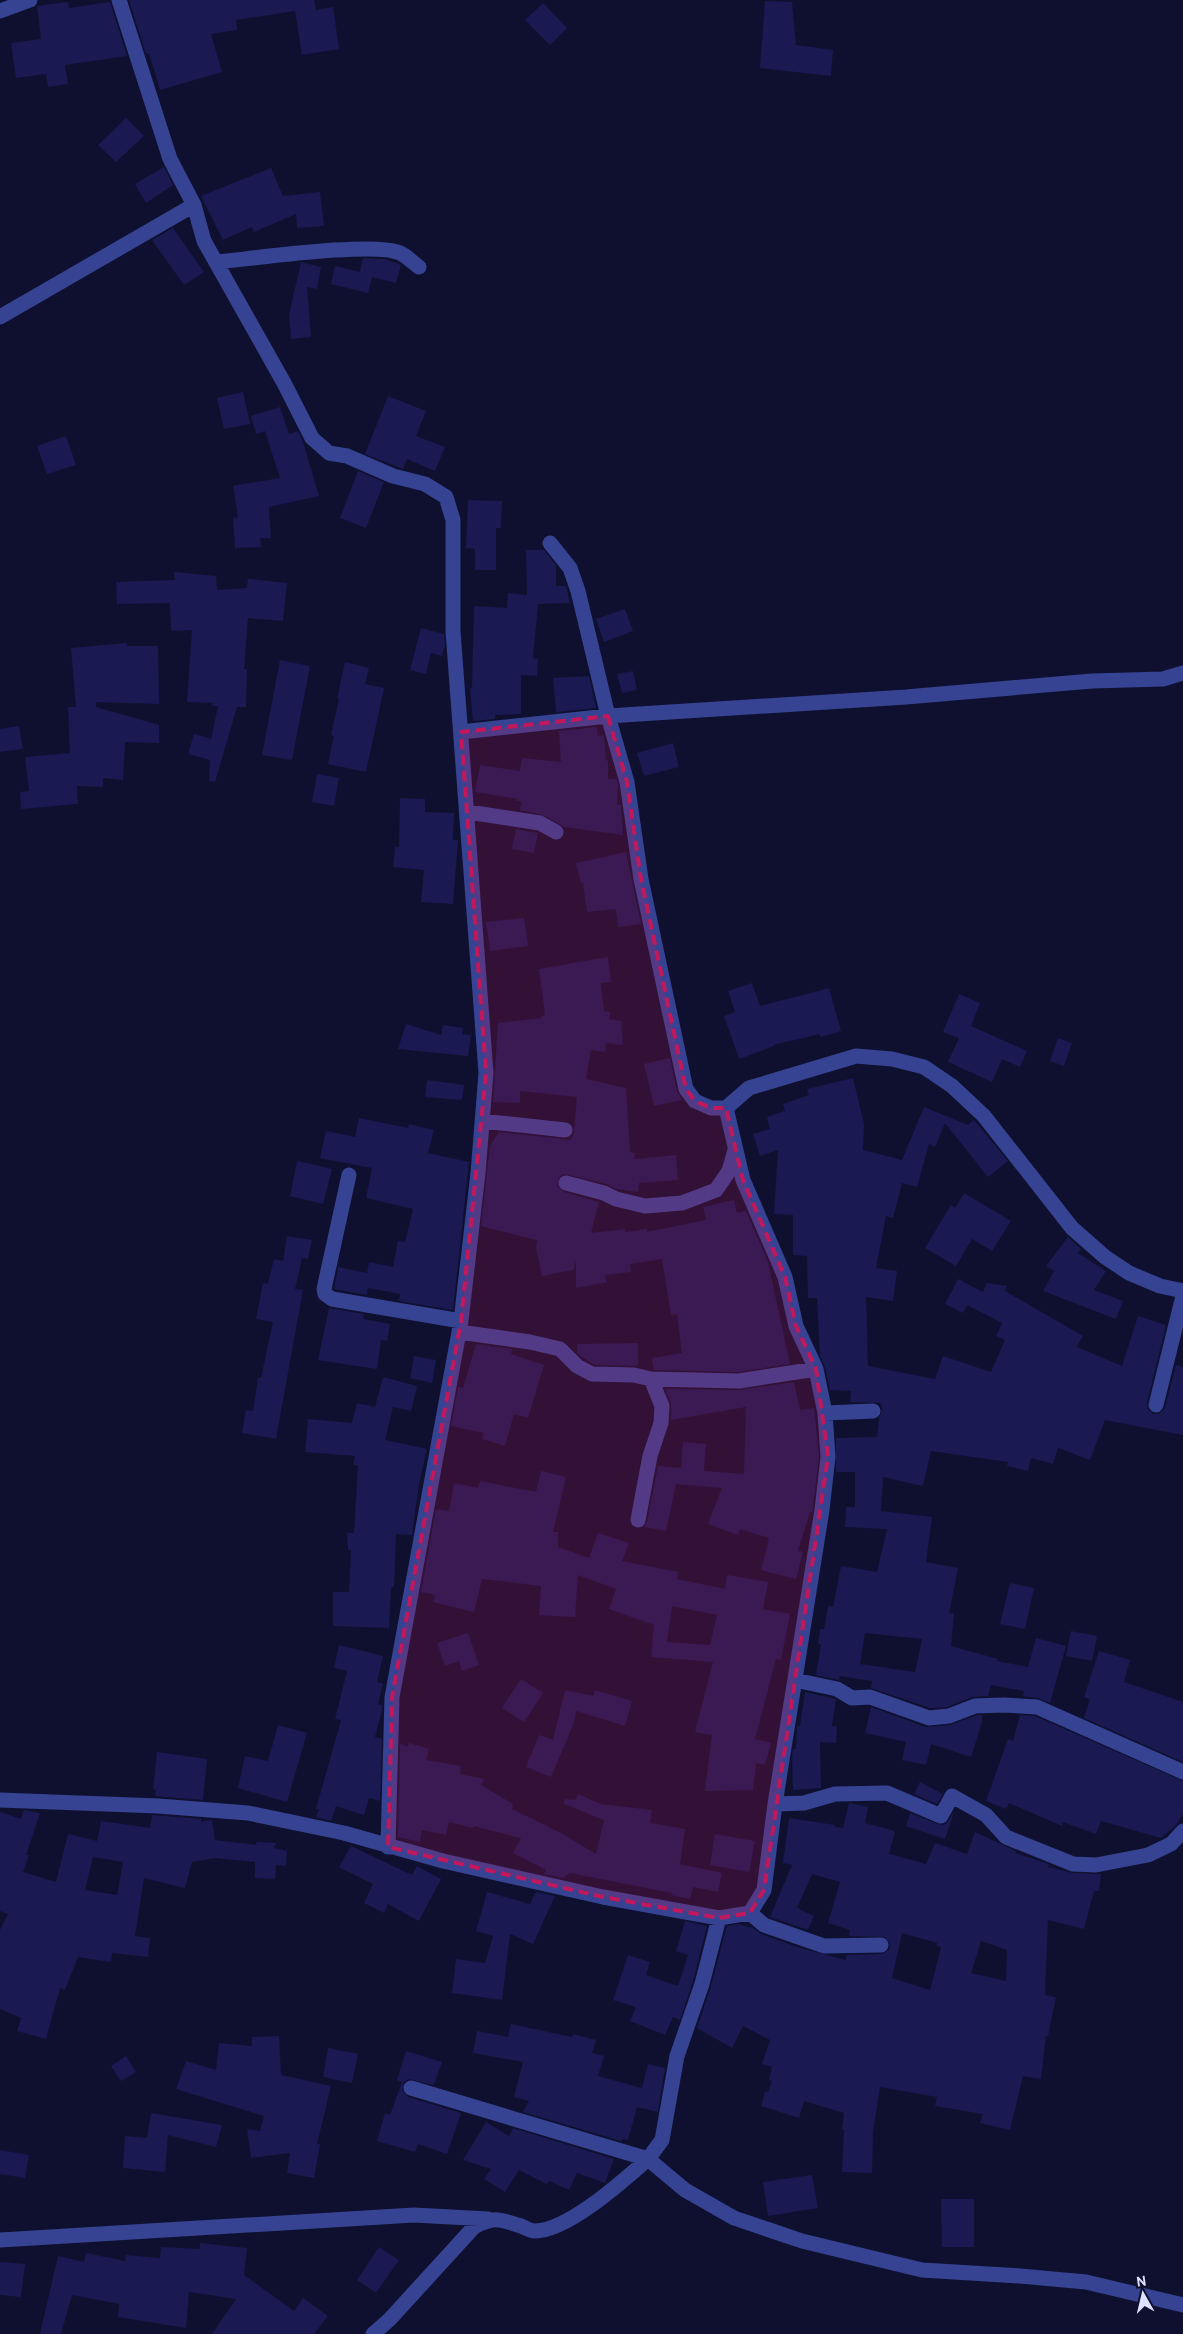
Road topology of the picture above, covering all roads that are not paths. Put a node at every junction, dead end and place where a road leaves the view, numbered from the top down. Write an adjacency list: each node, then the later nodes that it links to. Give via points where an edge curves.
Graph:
1 (30, 0): 3 (street)
2 (120, 0): 4 (street, via 170,159)
3 (0, 11)
4 (194, 205): 5 (street, via 204,241); 7 (street)
5 (216, 262): 6 (street, via 379,249 400,253); 11 (street, via 312,438 329,452 347,456 392,476 425,484 446,497 454,520 453,631)
6 (419, 267)
7 (0, 316)
8 (550, 543): 10 (street, via 570,568)
9 (1183, 673): 10 (street, via 1163,679 1092,681 906,697)
10 (608, 716): 11 (street); 14 (street, via 627,782 641,879 686,1089 695,1101 711,1108)
11 (461, 732): 12 (street)
12 (468, 812): 13 (street, via 540,823); 15 (street, via 486,1064)
13 (556, 832)
14 (726, 1108): 17 (street); 20 (street, via 749,1088 856,1056 892,1058 924,1067 952,1086 984,1116 1072,1228 1105,1257 1129,1273 1160,1286)
15 (482, 1121): 16 (street); 22 (street)
16 (565, 1130)
17 (735, 1150): 19 (street, via 729,1171 716,1190 682,1203 645,1206); 23 (street, via 744,1180 785,1277 796,1326)
18 (349, 1175): 22 (street, via 325,1294 332,1299)
19 (566, 1183)
20 (1183, 1291)
21 (1183, 1296): 25 (street)
22 (460, 1326): 24 (street, via 560,1349 577,1366 592,1374 634,1375); 34 (street, via 392,1697)
23 (816, 1369): 24 (street, via 739,1381); 27 (street)
24 (651, 1379): 28 (street, via 662,1406 661,1423 650,1456)
25 (1156, 1405)
26 (874, 1411): 27 (street)
27 (824, 1413): 29 (street, via 828,1457)
28 (638, 1520)
29 (795, 1680): 30 (street, via 837,1689 852,1698 870,1697 929,1718 949,1716 975,1706 1037,1707); 32 (street)
30 (1183, 1772)
31 (0, 1800): 34 (street, via 149,1805 248,1813 344,1832)
32 (775, 1804): 33 (street, via 804,1803 835,1794 887,1793 941,1816 952,1796 986,1815 1006,1837 1073,1864 1096,1864 1148,1855 1171,1844); 35 (street, via 764,1890)
33 (1183, 1831)
34 (388, 1847): 36 (street, via 603,1897)
35 (750, 1913): 36 (street); 37 (street, via 764,1925 824,1946)
36 (719, 1918): 39 (street, via 702,1984 677,2056 662,2140)
37 (881, 1945)
38 (411, 2088): 39 (street)
39 (648, 2158): 40 (street, via 619,2184 566,2222 534,2231 506,2221); 42 (street, via 684,2190 726,2213 802,2241 922,2270 1086,2282)
40 (488, 2219): 41 (street, via 414,2215); 43 (street, via 474,2227 390,2319)
41 (0, 2240)
42 (1183, 2305)
43 (372, 2334)

